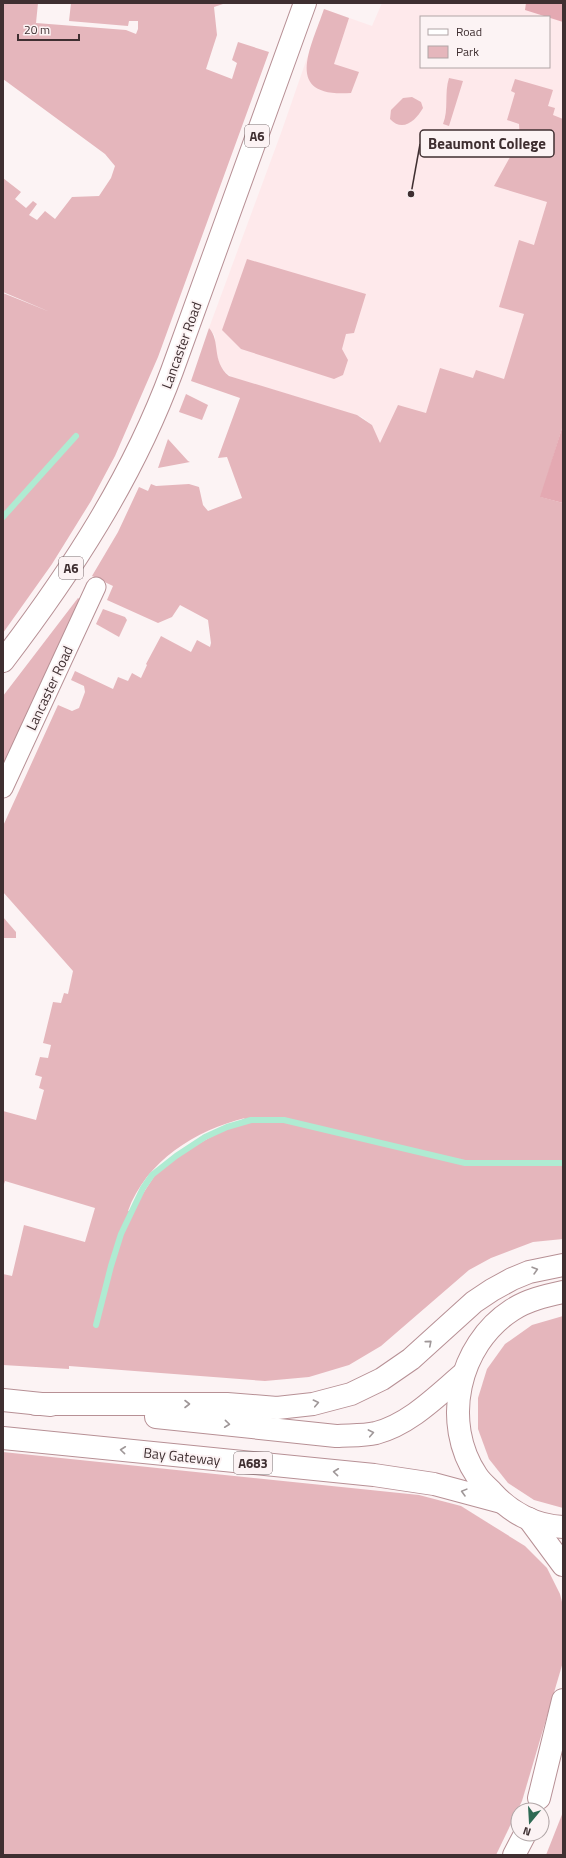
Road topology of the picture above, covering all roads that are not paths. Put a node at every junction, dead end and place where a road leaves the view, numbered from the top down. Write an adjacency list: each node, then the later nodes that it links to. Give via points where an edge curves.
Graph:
1 (304, 3): 3 (main road, Lancaster Road / A6, via 171,375 149,424 128,469 65,577)
2 (96, 587): 4 (street, Lancaster Road)
3 (3, 661)
4 (3, 788)
5 (563, 1265): 9 (main road, one-way to 5, via 227,1404 277,1408 313,1404 351,1394 411,1359 474,1302 492,1290 529,1272)
6 (563, 1292): 7 (main road, via 536,1298 512,1310 491,1327 474,1349)
7 (463, 1374): 9 (main road, one-way to 7, via 336,1436 361,1435 377,1432 408,1418); 11 (main road, via 457,1409 462,1444 477,1476)
8 (3, 1400): 9 (main road)
9 (36, 1404)
10 (3, 1438): 11 (main road, Bay Gateway / A683, one-way to 10, via 434,1484 374,1475)
11 (501, 1502): 12 (main road)
12 (529, 1519): 13 (main road); 14 (main road)
13 (563, 1528)
14 (563, 1565)
15 (563, 1700): 17 (main road)
16 (563, 1737): 18 (main road)
17 (538, 1802)
18 (538, 1802)
19 (521, 1842): 20 (main road)
20 (514, 1855)

